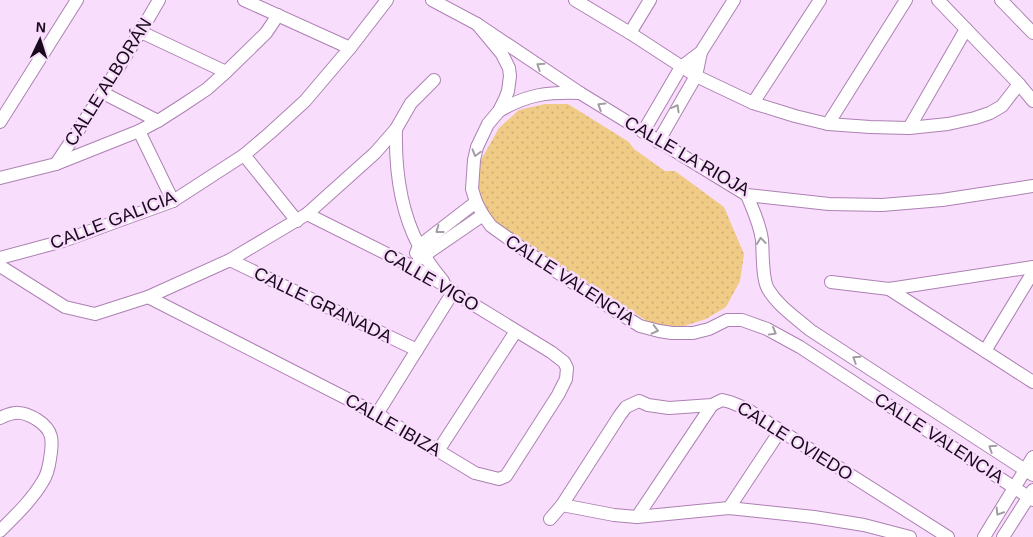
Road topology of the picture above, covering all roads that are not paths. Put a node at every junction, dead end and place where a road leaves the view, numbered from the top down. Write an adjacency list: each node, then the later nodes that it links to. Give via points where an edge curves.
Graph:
1 (78, 0): 32 (street)
2 (159, 0): 16 (street, CALLE ALBORÁN)
3 (244, 0): 13 (street)
4 (387, 0): 19 (street, CALLE GALICIA)
5 (432, 0): 14 (street, CALLE LA RIOJA)
6 (575, 0): 17 (street)
7 (650, 0): 17 (street)
8 (734, 0): 20 (street)
9 (820, 0): 29 (street)
10 (906, 0): 33 (street)
11 (938, 0): 15 (street)
12 (1001, 0): 18 (street)
13 (278, 15): 19 (street); 22 (street, via 266,33)
14 (477, 24): 27 (street, CALLE LA RIOJA, one-way to 14); 30 (street, CALLE VALENCIA, via 502,54 509,68 508,91)
15 (966, 29): 25 (street); 34 (street)
16 (141, 32): 22 (street); 26 (street, CALLE ALBORÁN)
17 (630, 33): 21 (street)
18 (1033, 33)
19 (350, 48): 39 (street, CALLE GALICIA, via 305,101)
20 (701, 52): 21 (street); 23 (street)
21 (681, 67): 23 (street); 37 (street)
22 (226, 72): 31 (street)
23 (696, 76): 29 (street); 38 (street, one-way to 23)
24 (434, 80): 35 (street, via 411,102)
25 (1020, 84): 28 (street); 34 (street, via 1002,106 990,113 948,124)
26 (103, 93): 31 (street); 40 (street, CALLE ALBORÁN)
27 (580, 93): 30 (street, via 524,98); 37 (street, CALLE LA RIOJA, one-way to 27)
28 (1033, 101)
29 (753, 103): 33 (street)
30 (499, 111): 45 (street, CALLE VALENCIA, one-way to 45, via 488,124 477,148 472,189)
31 (158, 121): 36 (street)
32 (0, 122)
33 (828, 124): 34 (street)
34 (909, 128)
35 (396, 130): 47 (street); 48 (street, via 402,203)
36 (139, 131): 40 (street); 44 (street)
37 (643, 132): 38 (street, CALLE LA RIOJA)
38 (658, 142): 43 (street, CALLE LA RIOJA)
39 (244, 155): 44 (street, CALLE GALICIA); 47 (street, CALLE VIGO)
40 (56, 164): 41 (street)
41 (0, 178)
42 (1033, 186): 43 (street, CALLE LA RIOJA, via 942,200 882,205 829,204)
43 (747, 196): 60 (street, CALLE VALENCIA, one-way to 43, via 767,288 762,239)
44 (173, 201): 49 (street, CALLE GALICIA, via 63,241)
45 (476, 202): 46 (street, CALLE VALENCIA); 48 (street, one-way to 48)
46 (483, 215): 48 (street); 61 (street, CALLE VALENCIA, one-way to 61, via 491,226 516,244 640,326 672,333 693,333 709,330 727,320 742,320)
47 (302, 218): 50 (street); 52 (street, CALLE VIGO)
48 (422, 250): 52 (street); 57 (street)
49 (0, 258)
50 (230, 260): 58 (street); 62 (street, CALLE GRANADA)
51 (0, 266): 58 (street, via 65,307 95,314)
52 (411, 266): 57 (street, CALLE VIGO)
53 (1033, 267): 56 (street)
54 (1033, 272): 63 (street)
55 (831, 282): 56 (street)
56 (889, 288): 63 (street)
57 (450, 289): 59 (street, CALLE VIGO); 62 (street)
58 (148, 297): 67 (street, CALLE IBIZA)
59 (516, 330): 64 (street, CALLE VIGO); 70 (street)
60 (810, 330): 61 (street); 72 (street, CALLE VALENCIA, one-way to 60)
61 (800, 347): 73 (street, CALLE VALENCIA)
62 (417, 350): 67 (street)
63 (985, 351): 65 (street)
64 (551, 352): 70 (street, CALLE IBIZA, via 564,362 566,379 506,476 499,479 475,473)
65 (1033, 382)
66 (712, 404): 69 (street, CALLE OVIEDO, via 722,400 730,402); 75 (street, CALLE OVIEDO, via 669,408 639,401 626,407); 77 (street)
67 (377, 414): 70 (street, CALLE IBIZA)
68 (0, 418): 79 (street, via 19,412 30,416 47,428 53,444 44,480)
69 (780, 431): 76 (street); 81 (street, CALLE OVIEDO)
70 (438, 451)
71 (1033, 457): 72 (street)
72 (1029, 472): 73 (street)
73 (1014, 487): 74 (street, CALLE VALENCIA); 82 (street, one-way to 82)
74 (1032, 495): 83 (street)
75 (562, 505): 77 (street); 78 (street, CALLE OVIEDO)
76 (730, 508): 77 (street); 80 (street, via 864,525)
77 (637, 517)
78 (550, 519)
79 (0, 531)
80 (910, 537)
81 (948, 537)
82 (984, 537)
83 (1003, 537)

